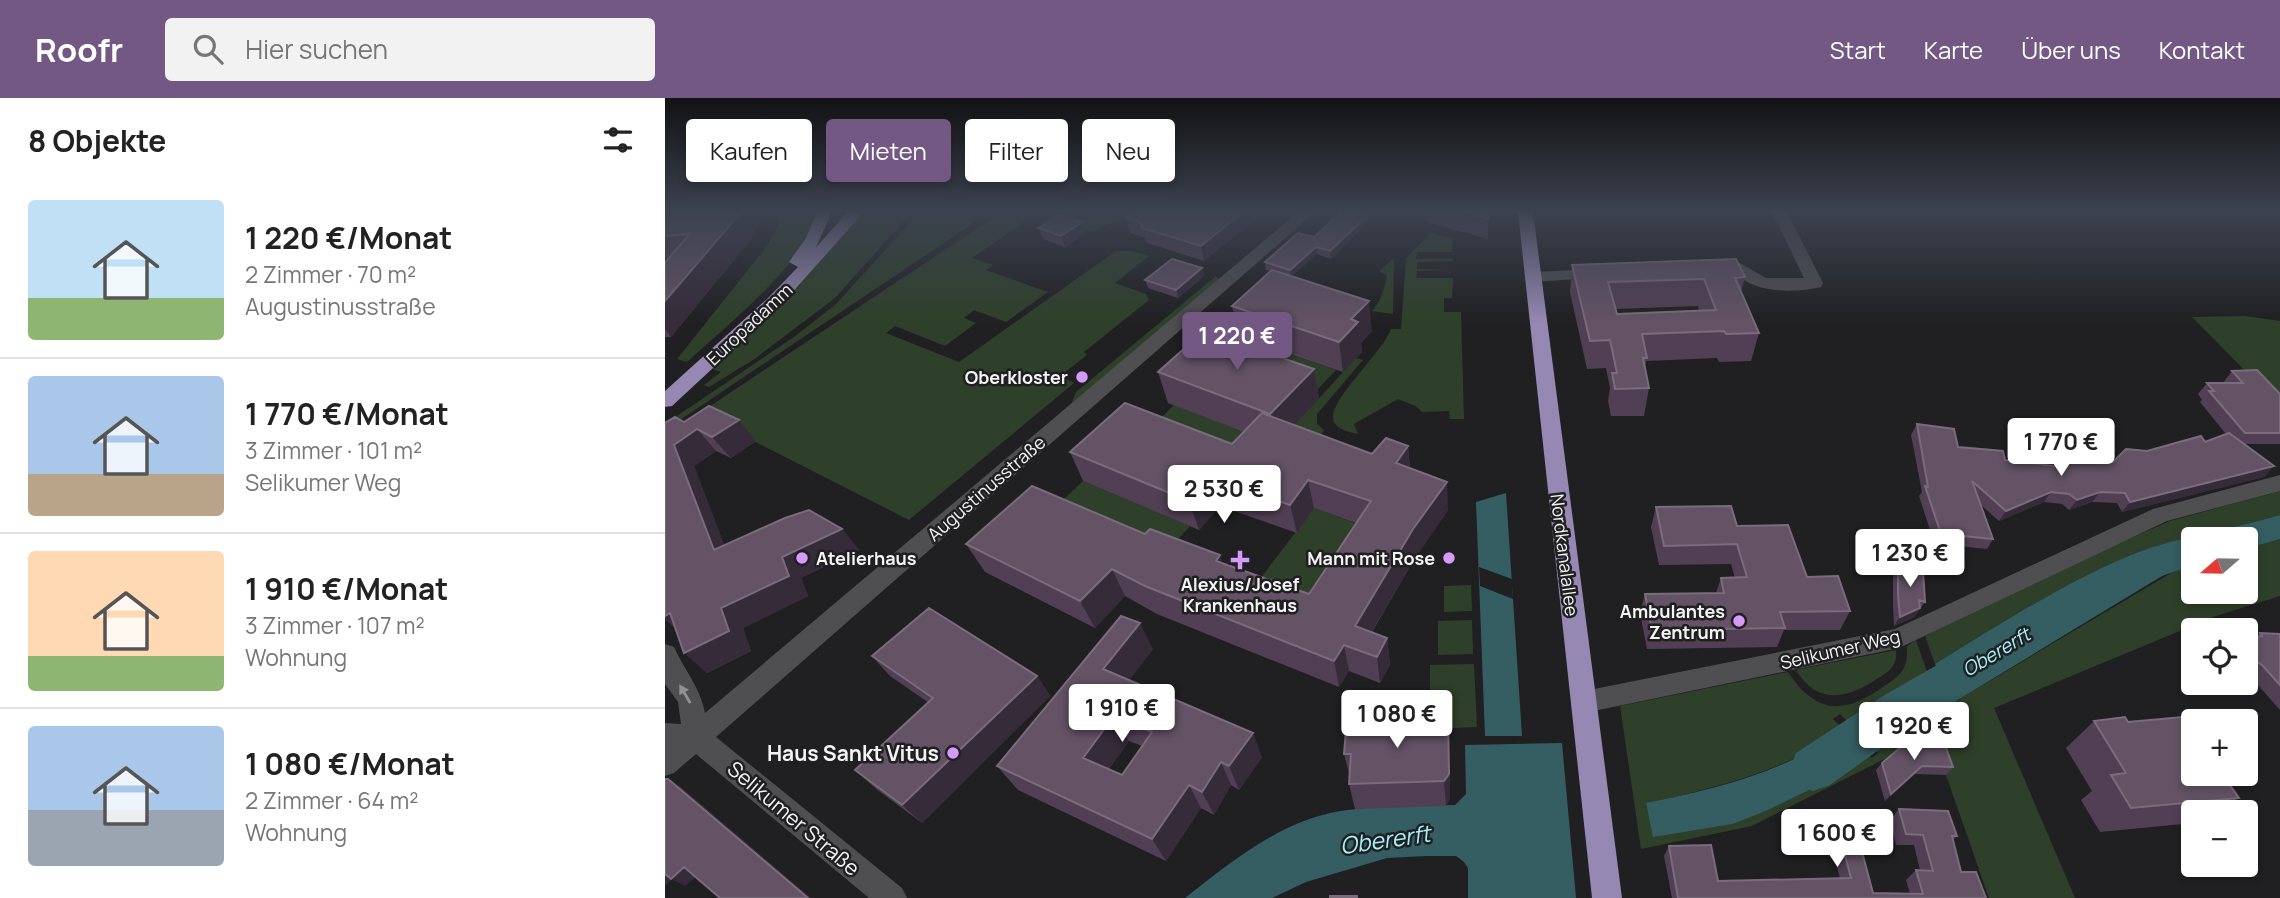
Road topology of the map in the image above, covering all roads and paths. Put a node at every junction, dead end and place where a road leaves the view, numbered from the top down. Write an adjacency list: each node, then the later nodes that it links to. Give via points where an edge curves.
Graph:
1 (806, 249): 10 (main road)
2 (816, 249): 10 (main road, Europadamm)
3 (825, 249): 11 (main road, Europadamm)
4 (1264, 249): 18 (street, Augustinusstraße)
5 (1530, 249): 9 (main road, Nordkanalallee)
6 (1798, 249): 7 (street, via 1815,283 1762,283 1752,281 1740,268)
7 (1692, 270)
8 (1611, 274): 9 (street)
9 (1533, 277): 16 (main road, Nordkanalallee)
10 (765, 300): 11 (main road, Europadamm)
11 (727, 341): 12 (main road, Europadamm); 13 (main road, Europadamm)
12 (665, 390)
13 (665, 401)
14 (2280, 483): 16 (street, Selikumer Weg, via 2161,515 1899,638)
15 (665, 654): 18 (street, one-way to 15, via 690,698 674,677)
16 (1584, 702): 21 (main road, Nordkanalallee)
17 (665, 735): 18 (street)
18 (696, 737): 19 (street, Augustinusstraße); 20 (street, Selikumer Straße)
19 (665, 764)
20 (892, 898)
21 (1607, 898)

